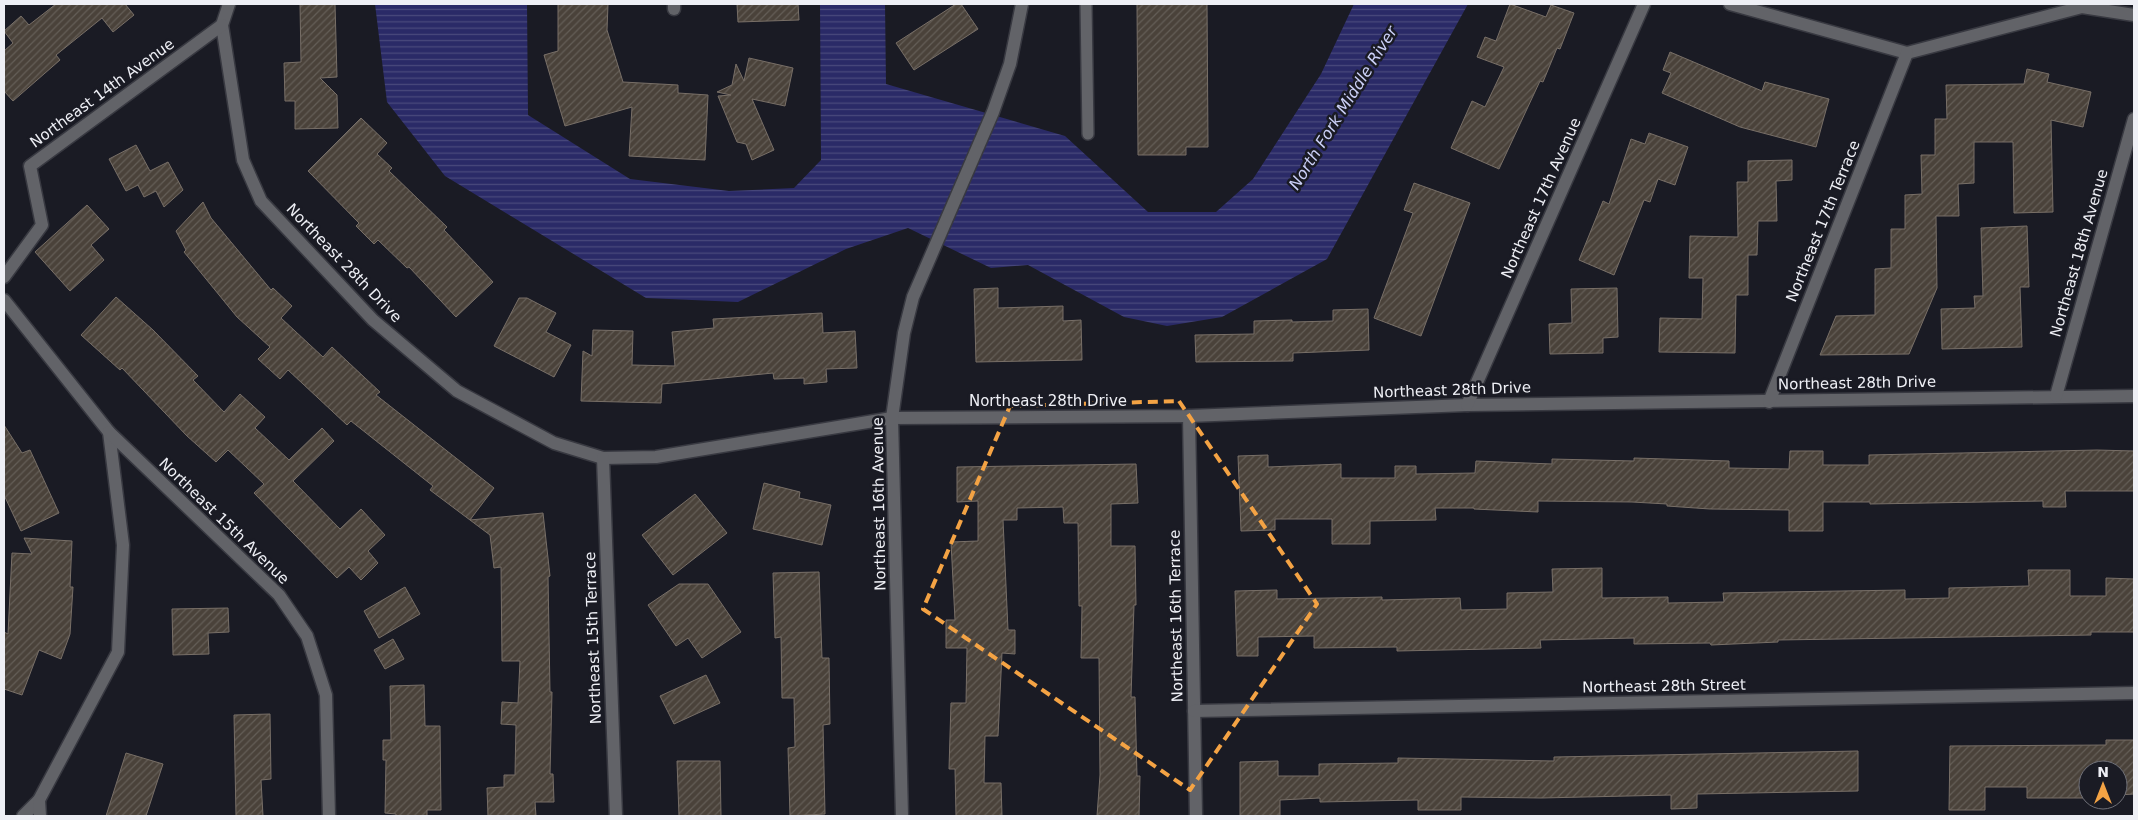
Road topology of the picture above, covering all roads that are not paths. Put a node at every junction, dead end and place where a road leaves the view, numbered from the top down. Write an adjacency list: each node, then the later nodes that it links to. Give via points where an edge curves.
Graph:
1 (229, 4): 7 (street, Northeast 28th Drive)
2 (1022, 4): 18 (street, Northeast 16th Avenue, via 1010,64 993,112 913,297)
3 (1086, 4): 10 (lane)
4 (1644, 4): 16 (street, Northeast 17th Avenue)
5 (1730, 4): 8 (street)
6 (2134, 15): 8 (street, via 2082,7)
7 (222, 25): 11 (street, Northeast 14th Avenue, via 30,166 42,225); 20 (street, Northeast 28th Drive, via 243,160 261,200 373,320 457,391 554,443)
8 (1907, 53): 15 (street, Northeast 17th Terrace)
9 (2134, 119): 13 (street, Northeast 18th Avenue)
10 (1088, 134)
11 (4, 277)
12 (4, 300): 19 (street)
13 (2056, 396): 14 (street, Northeast 28th Drive); 15 (street, Northeast 28th Drive)
14 (2134, 396)
15 (1769, 402): 16 (street, Northeast 28th Drive)
16 (1467, 405): 17 (street, Northeast 28th Drive)
17 (1189, 416): 18 (street, Northeast 28th Drive); 22 (street, Northeast 16th Terrace)
18 (892, 418): 20 (street, Northeast 28th Drive, via 656,456); 28 (street, Northeast 16th Avenue)
19 (109, 432): 23 (street, via 123,545 118,652); 26 (street, Northeast 15th Avenue, via 278,595 307,636 326,695)
20 (603, 458): 27 (street, Northeast 15th Terrace)
21 (2134, 693): 22 (street, Northeast 28th Street)
22 (1194, 711): 29 (street, Northeast 16th Terrace)
23 (39, 800): 24 (street); 25 (street)
24 (23, 816)
25 (40, 816)
26 (329, 816)
27 (616, 816)
28 (902, 816)
29 (1196, 816)

